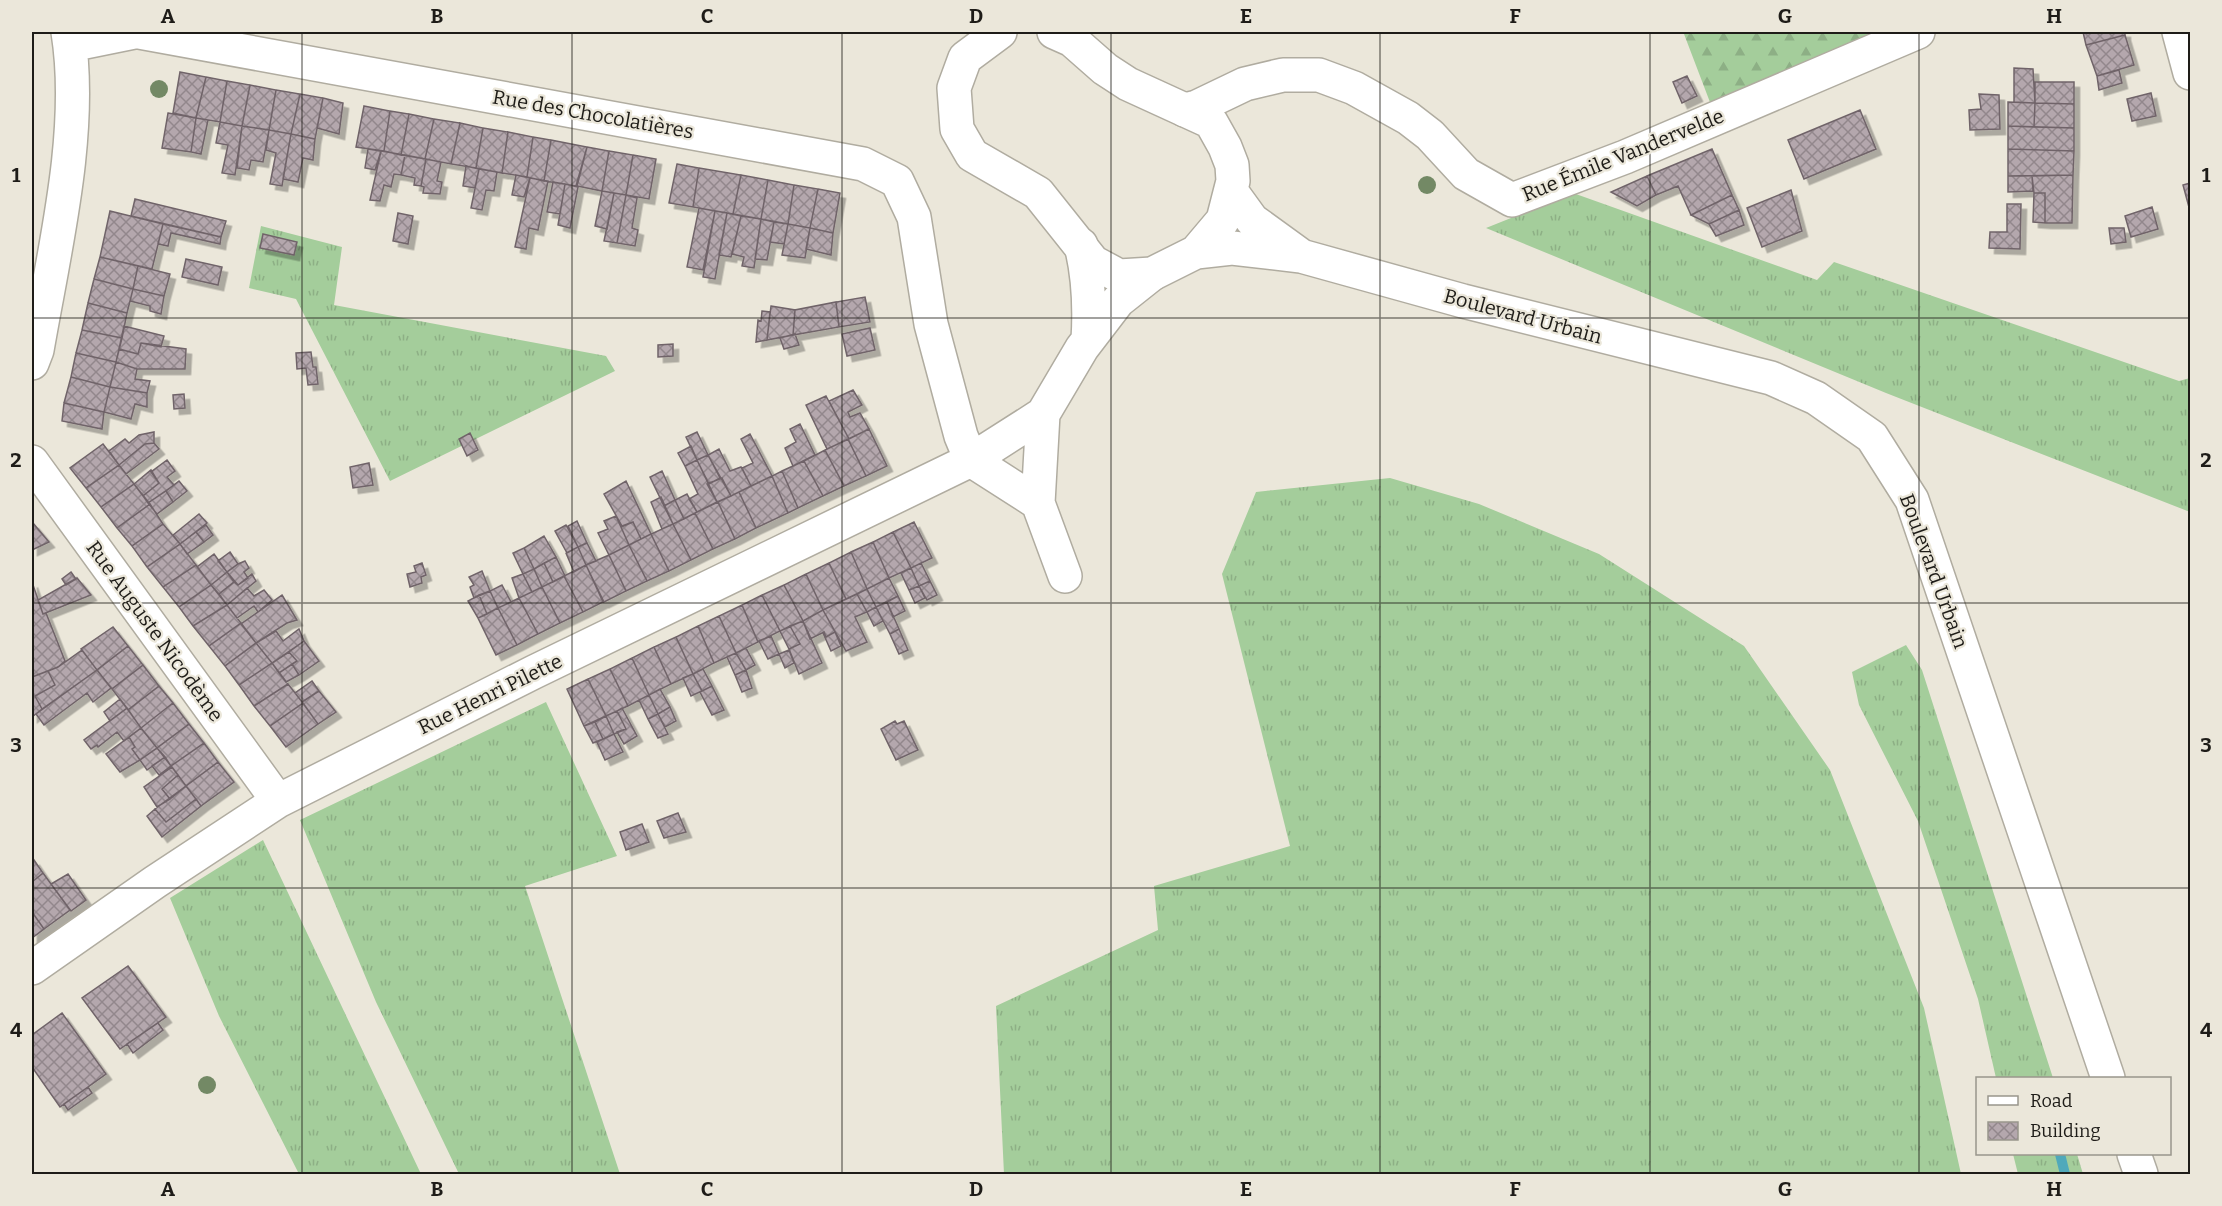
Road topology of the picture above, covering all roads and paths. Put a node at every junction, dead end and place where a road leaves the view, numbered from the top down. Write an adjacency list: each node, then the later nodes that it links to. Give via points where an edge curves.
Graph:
1 (134, 32): 8 (street)
2 (140, 32): 22 (street, Rue des Chocolatières, via 863,164 897,181 914,217 931,324)
3 (957, 32): 7 (street)
4 (1054, 32): 9 (street)
5 (1918, 32): 11 (street, Rue Émile Vandervelde, via 1624,157 1512,200 1466,174 1430,135 1408,118 1354,88 1319,75 1282,75)
6 (2179, 32): 10 (street)
7 (996, 35): 15 (street, via 966,58 954,88 957,129 972,155 1038,193)
8 (69, 38): 20 (street, via 67,175)
9 (1082, 40): 12 (street, via 1105,69)
10 (2190, 73)
11 (1245, 84): 12 (street, Rue Émile Vandervelde); 13 (street, via 1231,109)
12 (1185, 110): 13 (street, via 1211,122)
13 (1225, 147): 14 (street, via 1232,165)
14 (1231, 190): 16 (street, via 1222,220); 17 (street, Boulevard Urbain, via 1252,220)
15 (1081, 245): 18 (street, via 1093,262 1119,276); 19 (street, Rue Henri Pilette, via 1088,272)
16 (1196, 252): 17 (street, Boulevard Urbain, via 1232,248); 18 (street)
17 (1301, 255): 28 (street, Boulevard Urbain, via 1475,304 1771,378 1816,398 1872,437 1912,500)
18 (1152, 274): 19 (street, Rue Henri Pilette, via 1118,301)
19 (1088, 340): 21 (street, Rue Henri Pilette)
20 (32, 363)
21 (1043, 414): 22 (street, Rue Henri Pilette); 24 (street)
22 (971, 460): 24 (street); 26 (street, Rue Henri Pilette)
23 (32, 462): 26 (street, Rue Auguste Nicodème)
24 (1038, 503): 25 (street)
25 (1065, 576)
26 (278, 801): 27 (street, Rue Henri Pilette)
27 (32, 968)
28 (2108, 1077)
29 (2133, 1155): 30 (street)
30 (2141, 1174)

